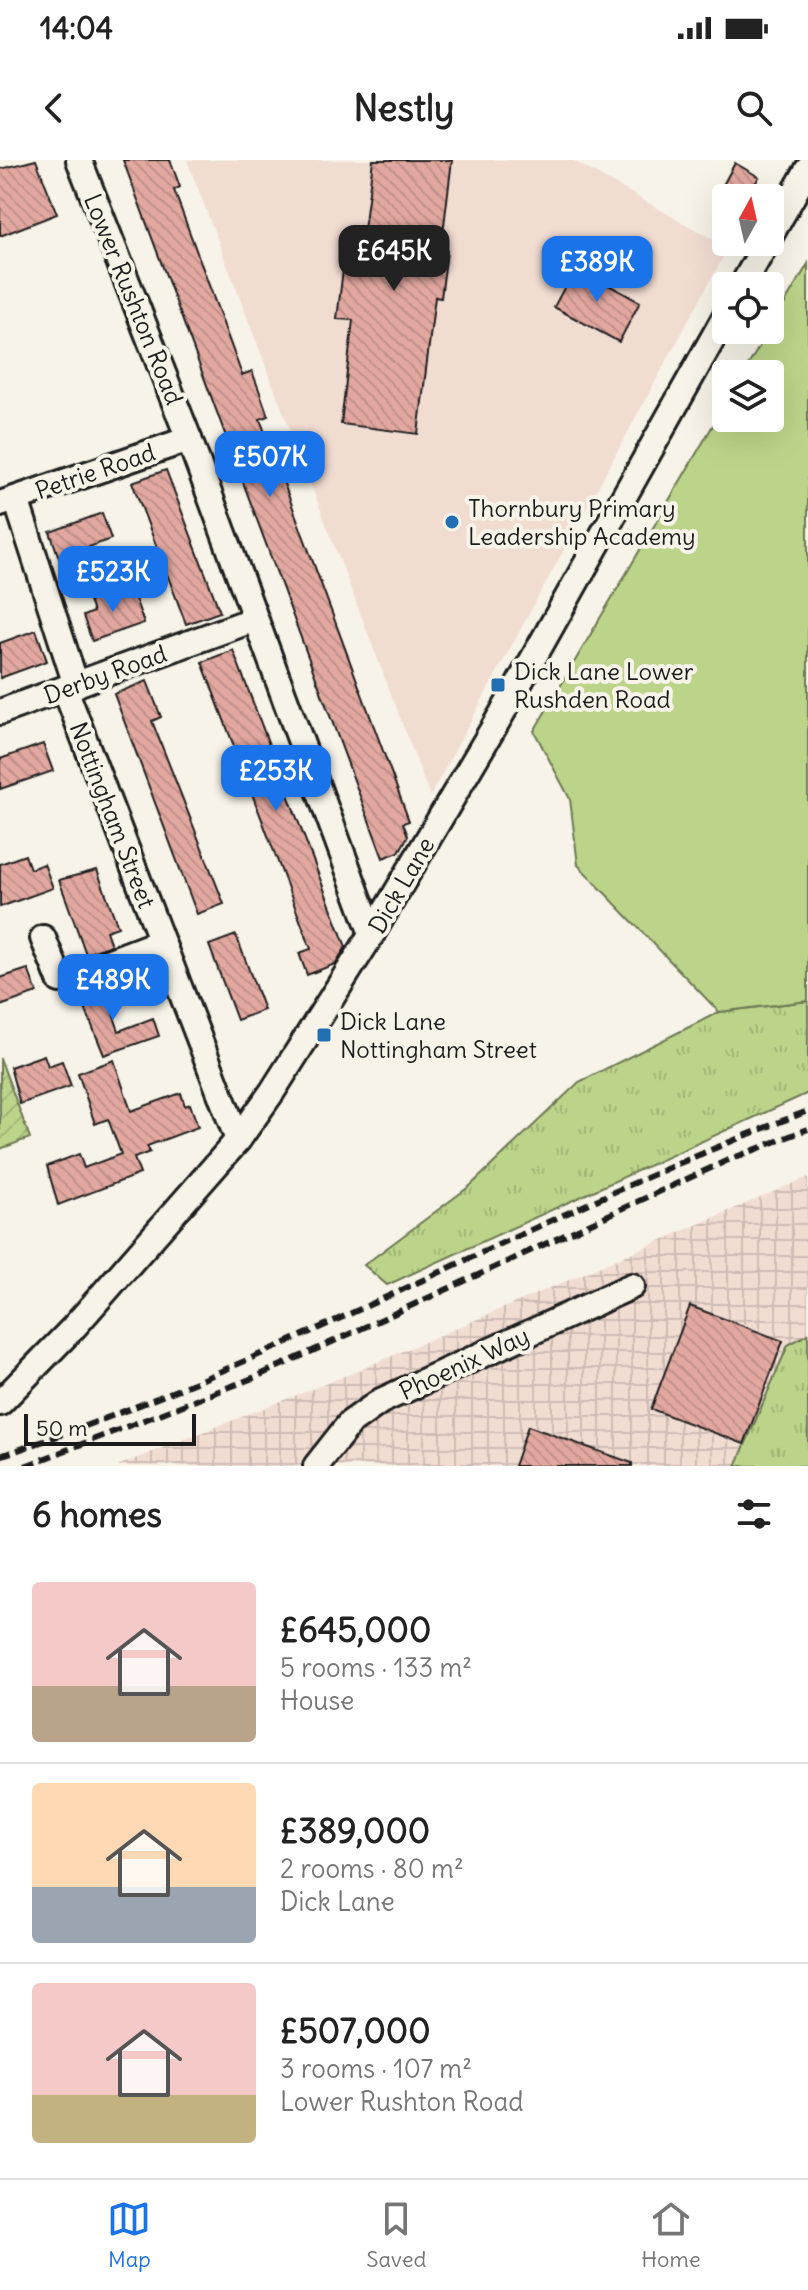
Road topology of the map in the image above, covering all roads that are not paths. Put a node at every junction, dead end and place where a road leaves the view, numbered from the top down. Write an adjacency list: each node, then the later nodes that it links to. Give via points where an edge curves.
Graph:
1 (79, 160): 5 (street, Lower Rushton Road)
2 (808, 169): 3 (street)
3 (784, 211)
4 (712, 340): 10 (street, Dick Lane)
5 (189, 439): 6 (street, Petrie Road); 7 (street, Lower Rushton Road)
6 (8, 501): 8 (street, Nottingham Street)
7 (255, 619): 8 (street, Derby Road); 10 (street, Lower Rushton Road)
8 (71, 687): 9 (street, Derby Road); 12 (street, Nottingham Street)
9 (0, 712)
10 (372, 934): 13 (street, Dick Lane)
11 (43, 938): 12 (street, via 60,980)
12 (160, 942): 13 (street, Nottingham Street)
13 (238, 1140): 15 (street, Dick Lane)
14 (632, 1286): 16 (street, Phoenix Way, via 381,1401 343,1429)
15 (0, 1403)
16 (316, 1466)

